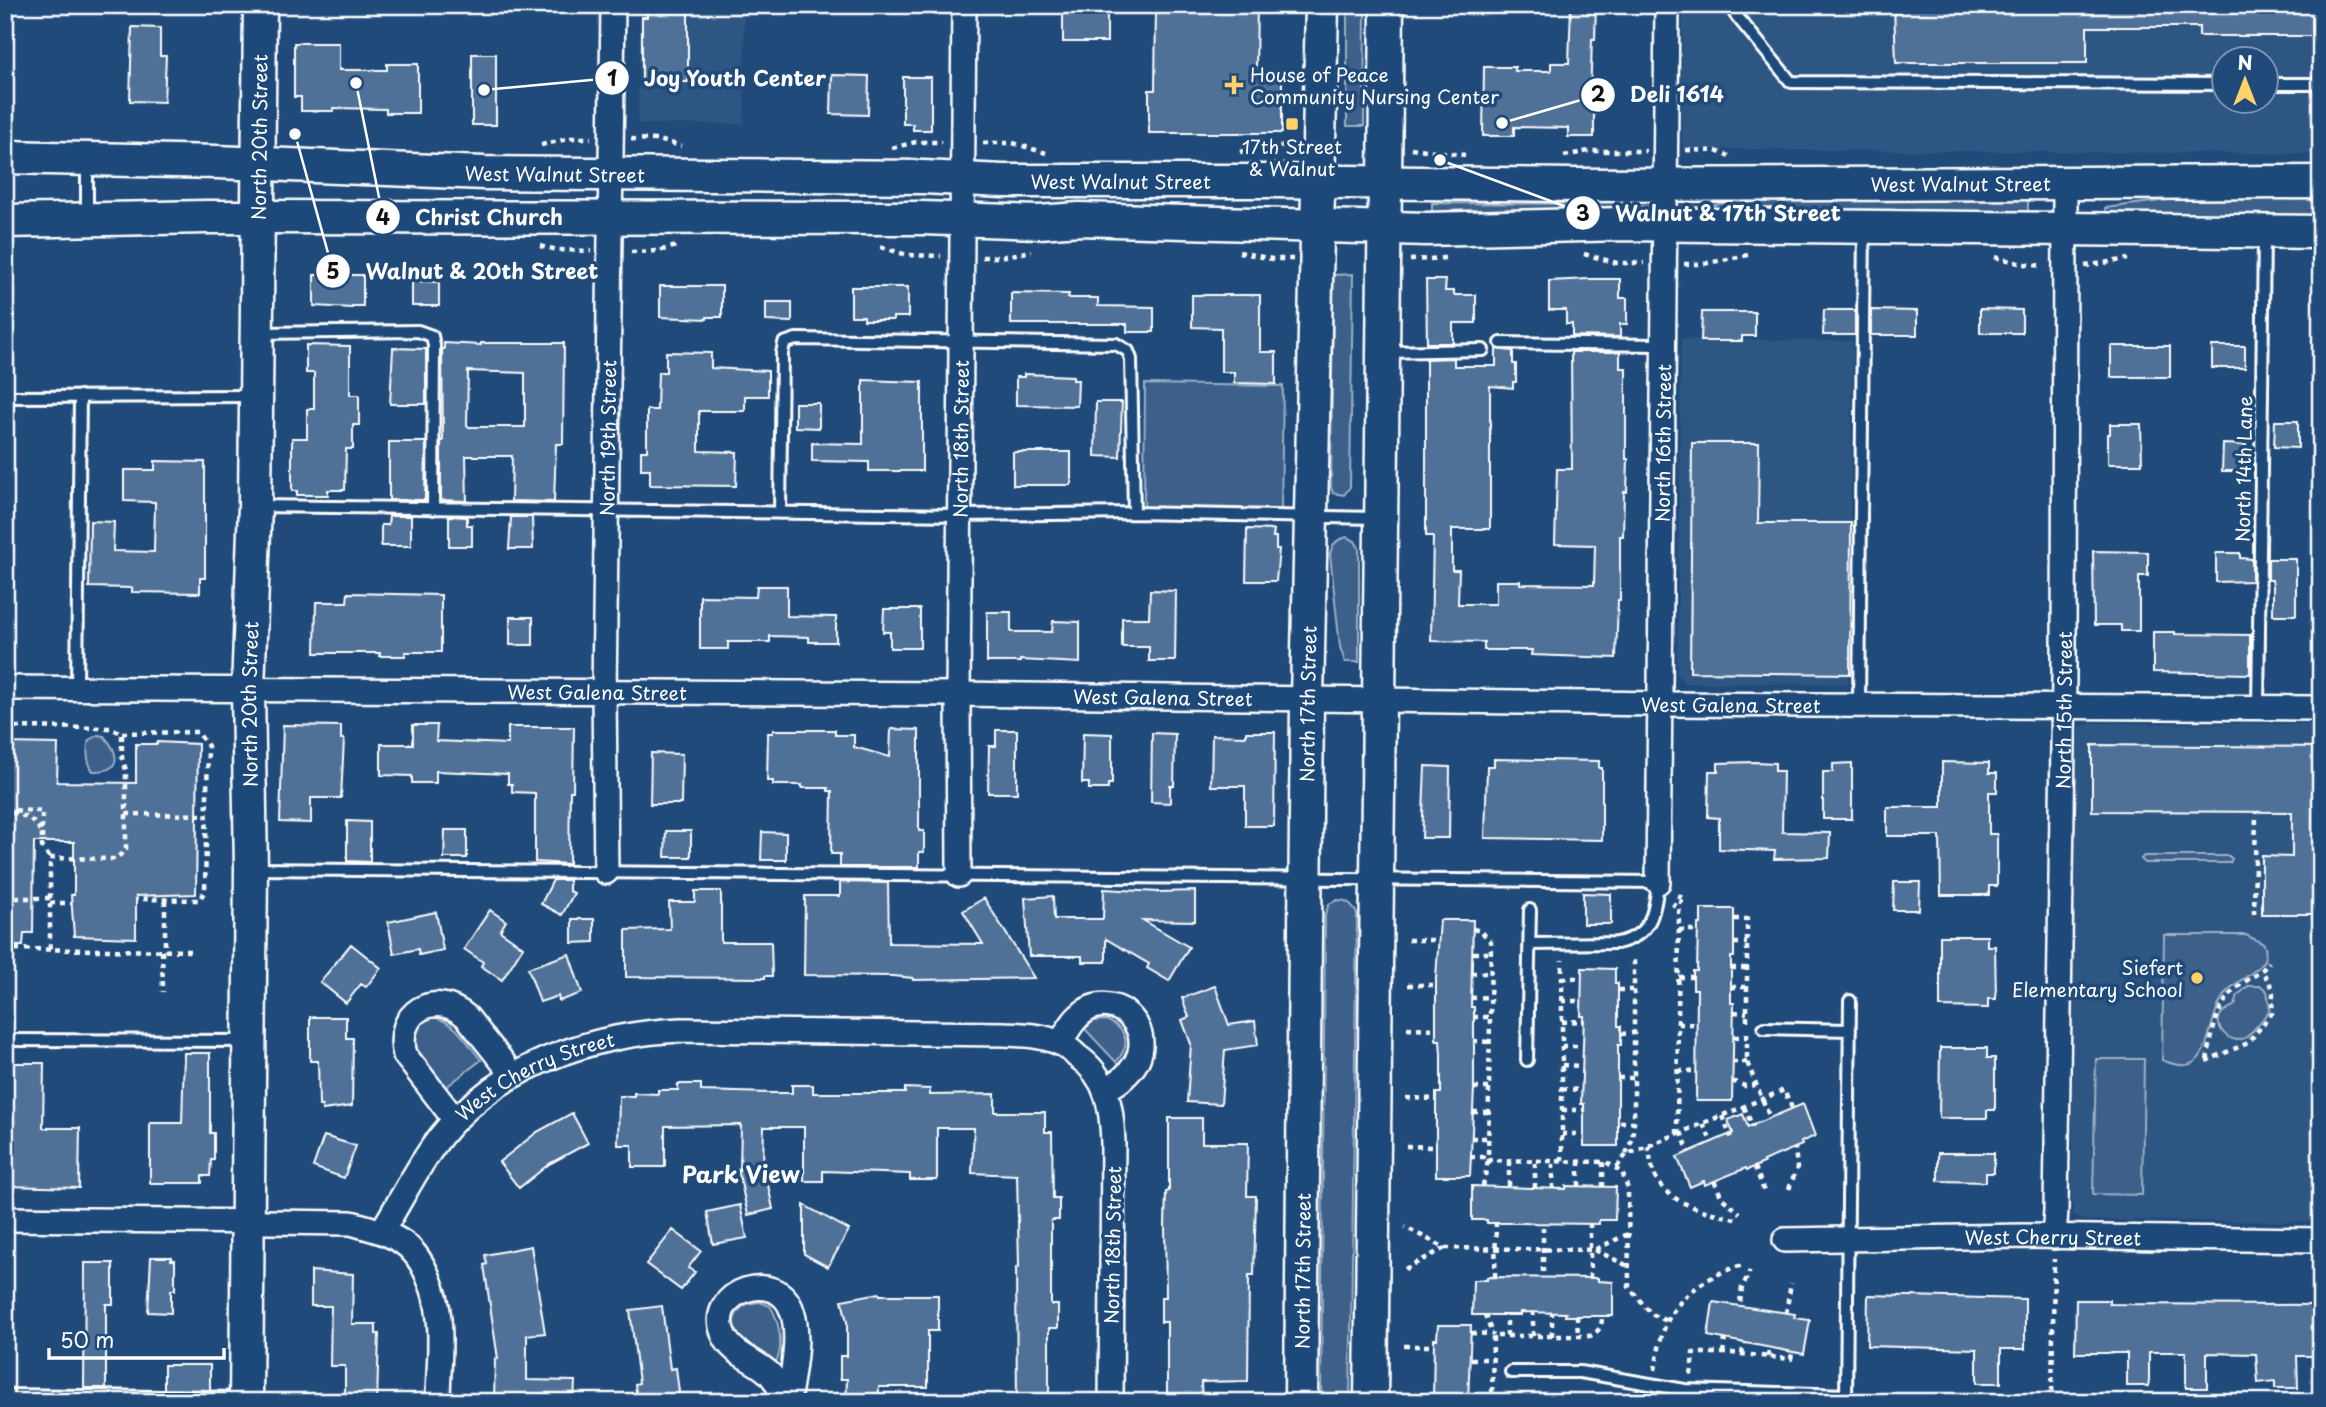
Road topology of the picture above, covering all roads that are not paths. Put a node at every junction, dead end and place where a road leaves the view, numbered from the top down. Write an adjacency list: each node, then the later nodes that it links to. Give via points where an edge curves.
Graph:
1 (260, 5): 13 (main road, North 20th Street)
2 (613, 5): 14 (street, North 19th Street)
3 (964, 5): 15 (street, North 18th Street)
4 (1322, 5): 16 (main road, North 17th Street)
5 (1387, 5): 17 (main road)
6 (1667, 5): 20 (street, North 16th Street)
7 (1735, 5): 8 (lane, via 1735,14 1791,82)
8 (2210, 84)
9 (2280, 84): 10 (lane)
10 (2321, 84)
11 (5, 158): 12 (main road, West Walnut Street)
12 (87, 159): 13 (main road, West Walnut Street); 22 (lane)
13 (258, 164): 14 (main road, West Walnut Street); 21 (main road, North 20th Street)
14 (611, 174): 15 (main road, West Walnut Street); 23 (street, North 19th Street)
15 (962, 179): 16 (main road, West Walnut Street); 24 (street, North 18th Street)
16 (1318, 182): 17 (main road, West Walnut Street); 27 (main road, North 17th Street)
17 (1385, 182): 20 (main road, West Walnut Street); 29 (main road)
18 (2321, 182): 19 (main road, West Walnut Street)
19 (2065, 183): 20 (main road, West Walnut Street); 30 (street, North 15th Street)
20 (1665, 185): 26 (street, North 16th Street)
21 (258, 217): 22 (main road, West Walnut Street); 23 (main road, West Walnut Street); 33 (main road, North 20th Street)
22 (87, 219): 25 (main road, West Walnut Street)
23 (610, 219): 24 (main road, West Walnut Street); 44 (street, North 19th Street)
24 (961, 220): 27 (main road, West Walnut Street); 34 (street, North 18th Street)
25 (5, 221)
26 (1664, 224): 28 (main road, West Walnut Street); 29 (main road, West Walnut Street); 36 (street, North 16th Street)
27 (1317, 225): 29 (main road, West Walnut Street); 48 (main road, North 17th Street)
28 (1864, 226): 30 (main road, West Walnut Street); 58 (lane)
29 (1384, 227): 38 (main road)
30 (2065, 229): 31 (main road, West Walnut Street); 59 (street, North 15th Street)
31 (2264, 231): 32 (main road, West Walnut Street); 61 (lane, North 14th Lane)
32 (2321, 232)
33 (257, 332): 40 (main road, North 20th Street); 43 (lane, via 418,331 432,336)
34 (961, 341): 45 (lane, via 796,339 785,343); 46 (lane, via 1116,344 1128,351); 47 (street, North 18th Street)
35 (1501, 343): 36 (lane)
36 (1662, 345): 57 (street, North 16th Street)
37 (1483, 350): 38 (lane)
38 (1382, 352): 49 (main road)
39 (80, 396): 40 (lane); 41 (lane); 51 (lane)
40 (256, 396): 42 (main road, North 20th Street)
41 (5, 397)
42 (255, 506): 43 (lane); 52 (main road, North 20th Street)
43 (433, 509): 44 (lane)
44 (608, 511): 45 (lane); 53 (street, North 19th Street)
45 (780, 513): 47 (lane)
46 (1134, 513): 47 (lane); 48 (lane)
47 (960, 515): 54 (street, North 18th Street)
48 (1310, 518): 49 (lane); 55 (main road, North 17th Street)
49 (1380, 518): 56 (main road)
50 (5, 688): 51 (street, West Galena Street)
51 (77, 688): 52 (street, West Galena Street)
52 (248, 689): 53 (street, West Galena Street); 62 (main road, North 20th Street)
53 (604, 693): 54 (street, West Galena Street); 63 (street, North 19th Street)
54 (958, 694): 55 (street, West Galena Street); 64 (street, North 18th Street)
55 (1307, 699): 56 (street, West Galena Street); 65 (main road, North 17th Street)
56 (1378, 700): 57 (street, West Galena Street); 66 (main road)
57 (1659, 704): 58 (street, West Galena Street); 67 (street, North 16th Street)
58 (1859, 705): 59 (street, West Galena Street)
59 (2063, 707): 61 (street, West Galena Street); 83 (street, North 15th Street)
60 (2321, 708): 61 (street, West Galena Street)
61 (2258, 709)
62 (251, 869): 63 (lane); 74 (main road, North 20th Street)
63 (606, 872): 64 (lane)
64 (959, 875): 65 (lane)
65 (1305, 878): 66 (lane); 95 (main road, North 17th Street)
66 (1375, 880): 67 (lane); 96 (main road)
67 (1658, 882): 69 (lane, via 1649,922 1630,940)
68 (1530, 910): 69 (lane)
69 (1530, 944): 76 (lane)
70 (1850, 1001): 72 (lane)
71 (1763, 1028): 72 (lane)
72 (1850, 1030): 85 (lane)
73 (5, 1040): 74 (lane)
74 (250, 1041): 81 (main road, North 20th Street)
75 (1060, 1043): 77 (street, West Cherry Street, via 1005,1034 681,1030 647,1032 564,1052); 78 (street, West Cherry Street, via 1085,1061); 78 (street, via 1078,1016 1095,1007 1115,1007 1131,1017 1141,1034 1140,1054 1123,1078)
76 (1527, 1060)
77 (513, 1075): 79 (street, West Cherry Street); 79 (street, via 458,1009 435,1004 414,1013 403,1032 405,1055)
78 (1106, 1089): 94 (street, North 18th Street, via 1113,1144)
79 (455, 1120): 82 (street, West Cherry Street)
80 (5, 1219): 81 (street)
81 (248, 1222): 82 (street, via 351,1223); 91 (main road, North 20th Street)
82 (382, 1231): 92 (street, via 413,1250 433,1294 439,1318)
83 (2054, 1237): 85 (street, West Cherry Street); 86 (street, West Cherry Street)
84 (1785, 1240): 85 (street, West Cherry Street)
85 (1849, 1240): 89 (lane)
86 (2321, 1240)
87 (1511, 1372): 89 (lane, via 1580,1372 1690,1390)
88 (5, 1395): 90 (lane)
89 (1847, 1398)
90 (71, 1399): 91 (lane)
91 (246, 1400)
92 (438, 1402)
93 (787, 1402): 93 (street, via 794,1359 792,1311 774,1290 760,1286 741,1291 724,1307 723,1335 735,1350 772,1376)
94 (1111, 1402)
95 (1301, 1402)
96 (1371, 1402)

